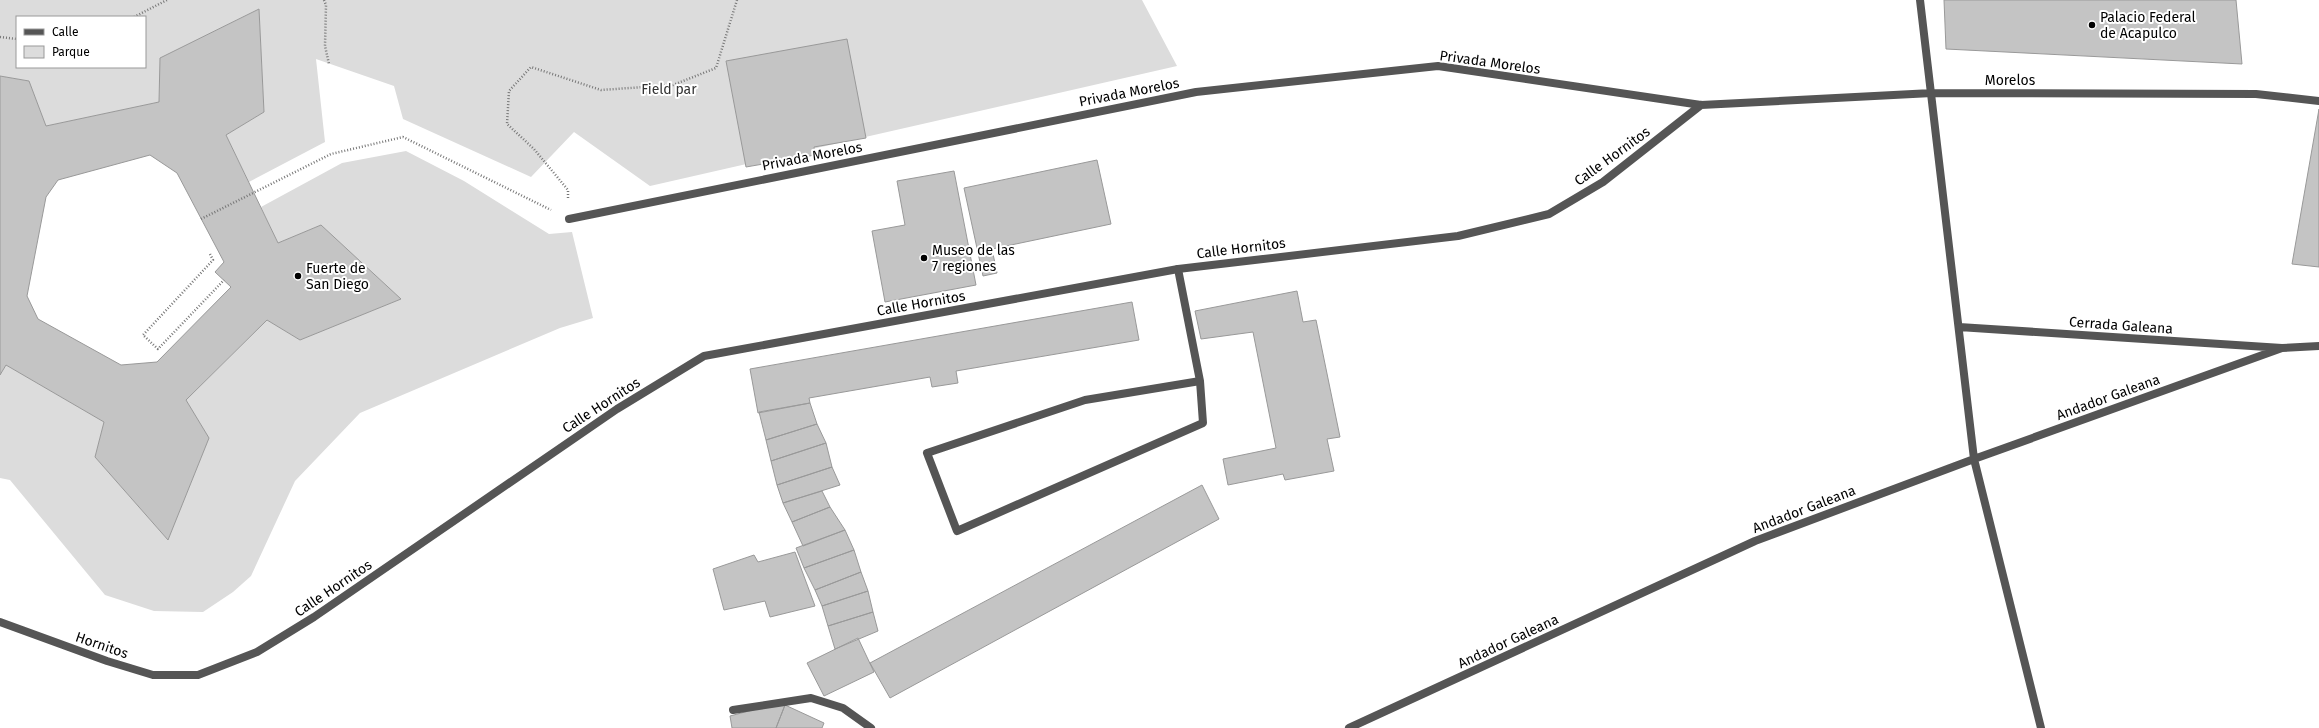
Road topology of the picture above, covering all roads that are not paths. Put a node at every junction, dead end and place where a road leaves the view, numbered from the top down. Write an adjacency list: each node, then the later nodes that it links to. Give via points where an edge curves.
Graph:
1 (1920, 0): 2 (street)
2 (1932, 93): 3 (street, Morelos, via 2256,94); 4 (street, Morelos); 7 (street)
3 (2319, 101)
4 (1701, 105): 5 (street, Privada Morelos, via 1438,66 1196,92); 6 (street, Calle Hornitos, via 1603,182 1549,214 1458,236)
5 (569, 219)
6 (1178, 269): 10 (street); 13 (street, Calle Hornitos, via 704,356 617,409 314,617 257,652)
7 (1959, 327): 9 (street, Cerrada Galeana); 11 (street)
8 (2319, 346): 9 (street)
9 (2282, 348): 11 (street, Andador Galeana)
10 (1200, 381): 10 (street, via 1085,400 927,453 957,531 1203,423)
11 (1974, 459): 16 (street, Andador Galeana, via 1755,541); 17 (street)
12 (0, 622): 13 (street, Hornitos, via 153,675)
13 (198, 674)
14 (733, 710): 15 (street, via 810,698 843,708)
15 (871, 728)
16 (1349, 728)
17 (2041, 728)

